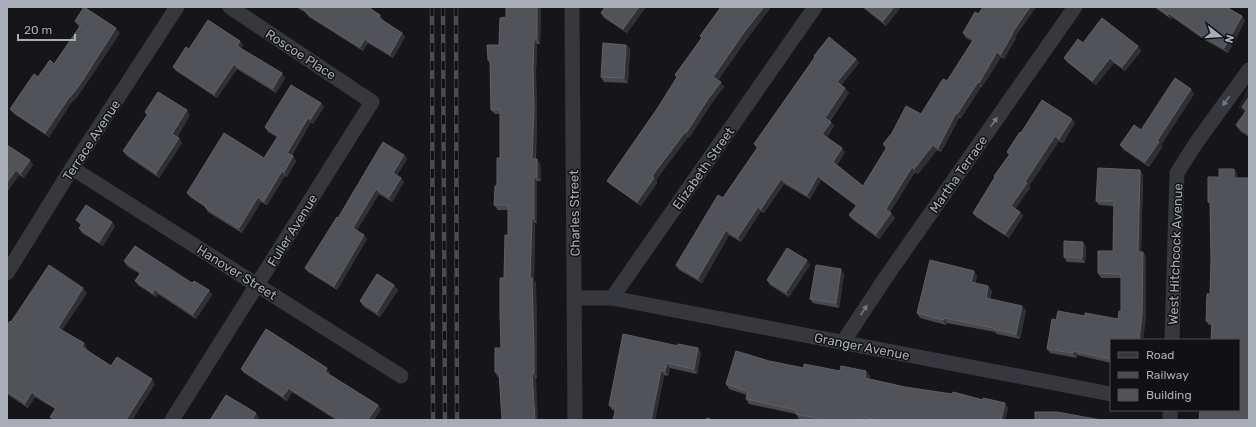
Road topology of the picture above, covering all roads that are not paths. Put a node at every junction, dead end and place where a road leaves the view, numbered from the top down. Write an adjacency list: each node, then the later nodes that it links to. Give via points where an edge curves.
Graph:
1 (177, 7): 8 (street, Terrace Avenue)
2 (230, 7): 7 (street, Roscoe Place)
3 (572, 7): 11 (street, Charles Street)
4 (815, 7): 12 (street, Elizabeth Street)
5 (1075, 7): 14 (street, Martha Terrace, one-way to 5)
6 (1249, 70): 13 (street, West Hitchcock Avenue, one-way to 13, via 1177,173)
7 (372, 102): 10 (street, Fuller Avenue)
8 (72, 168): 9 (street, Terrace Avenue); 10 (street, Hanover Street)
9 (7, 273)
10 (257, 285): 15 (street, Hanover Street); 17 (street, Fuller Avenue)
11 (575, 298): 12 (street); 18 (street, Charles Street)
12 (612, 298): 14 (street, Granger Avenue)
13 (1172, 339)
14 (843, 342): 16 (street, Granger Avenue)
15 (401, 376)
16 (1110, 394)
17 (172, 420)
18 (575, 420)

